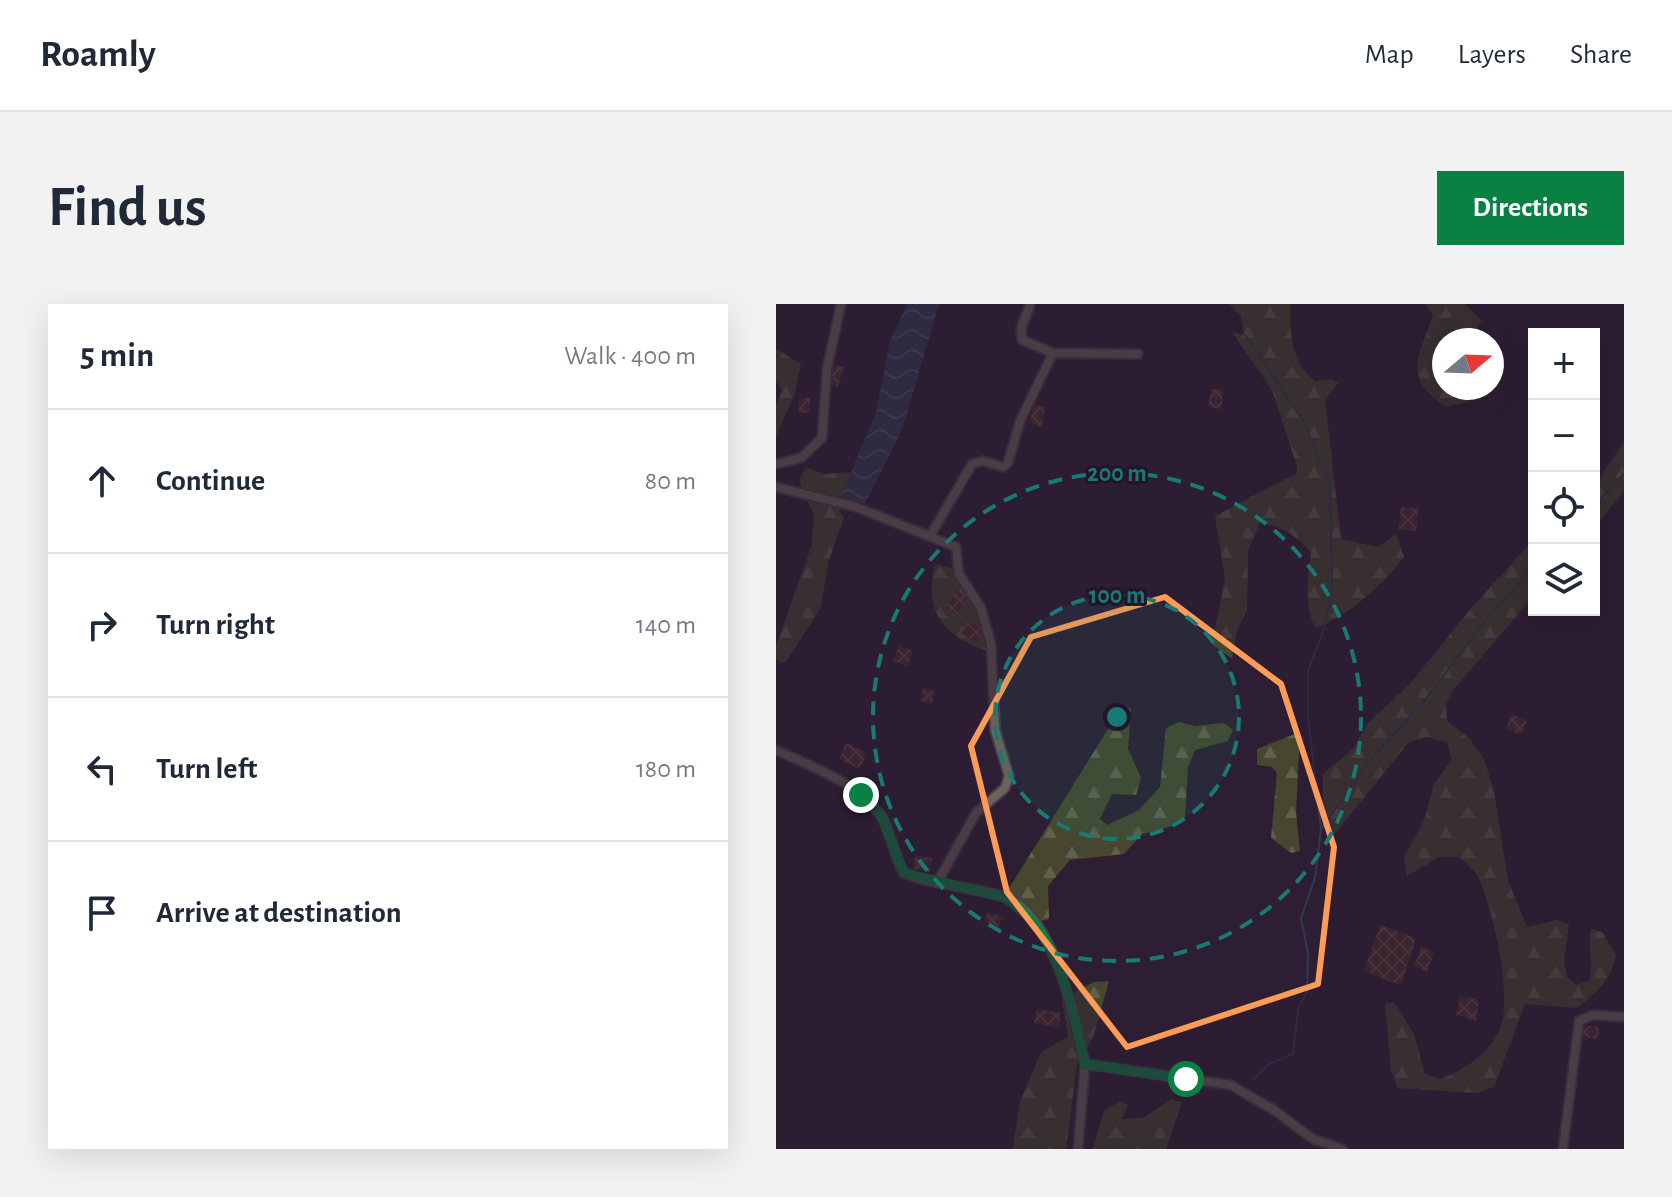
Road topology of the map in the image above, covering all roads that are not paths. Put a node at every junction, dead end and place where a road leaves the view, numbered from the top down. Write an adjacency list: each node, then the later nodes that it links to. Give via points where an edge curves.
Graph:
1 (841, 304): 5 (street, via 827,369 822,438 801,458)
2 (1030, 305): 3 (street, via 1022,340)
3 (1053, 353): 4 (street); 7 (street, via 1020,421 1008,463 972,464)
4 (1138, 354)
5 (776, 464)
6 (776, 487): 7 (street, via 835,500)
7 (930, 536): 9 (street, via 956,547 959,574 981,608 991,644 995,730 1009,776 1005,788 976,813)
8 (776, 750): 9 (street, via 861,795 881,815 904,873)
9 (937, 883): 11 (street, via 1007,898 1022,908 1059,970)
10 (1624, 1017): 14 (street, via 1593,1015 1579,1021)
11 (1085, 1064): 12 (street); 13 (street, via 1231,1085 1313,1139)
12 (1078, 1149)
13 (1342, 1149)
14 (1563, 1149)

